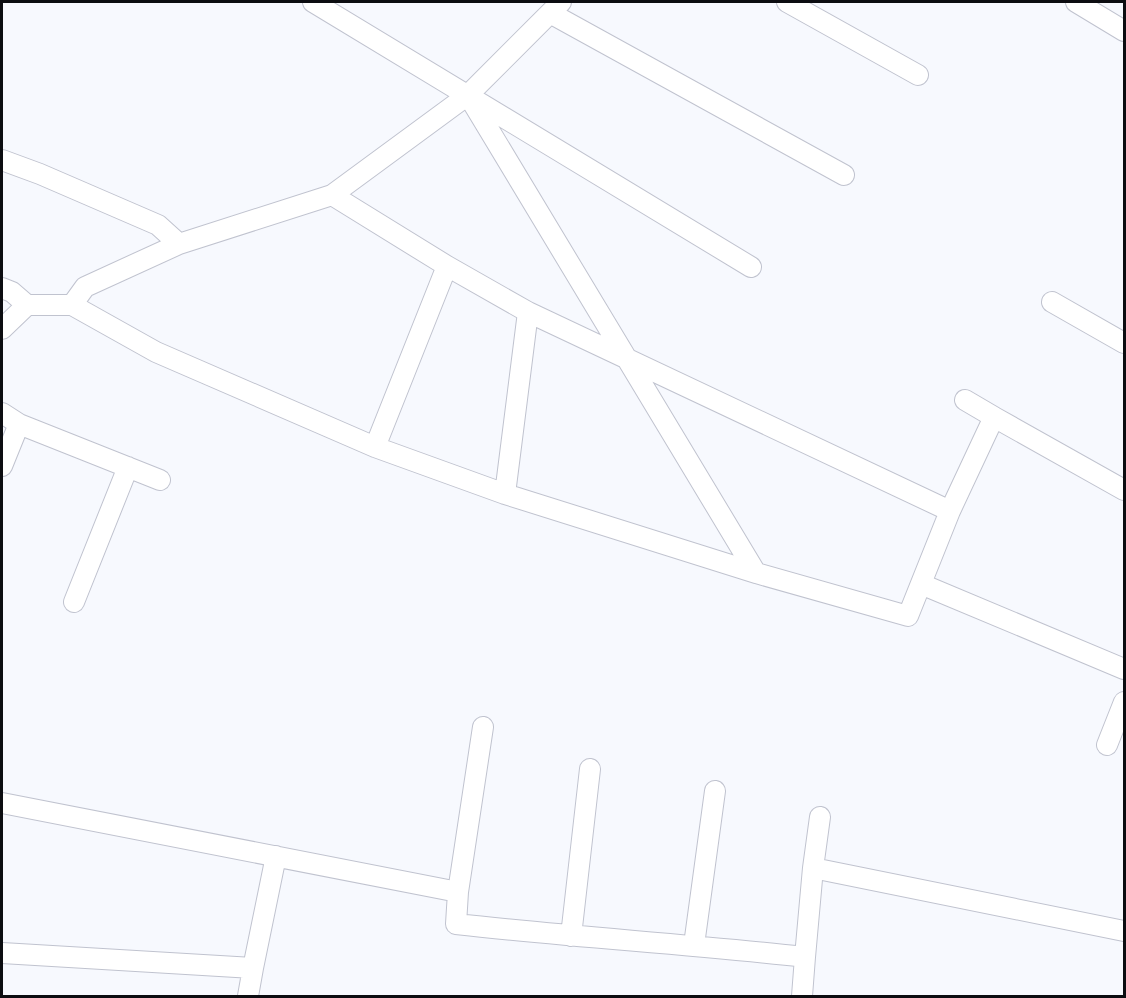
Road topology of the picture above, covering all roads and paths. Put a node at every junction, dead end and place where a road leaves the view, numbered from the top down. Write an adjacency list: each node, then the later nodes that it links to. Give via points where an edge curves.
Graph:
1 (313, 2): 7 (street)
2 (787, 2): 6 (street)
3 (1076, 2): 5 (street)
4 (556, 7): 7 (street); 9 (street)
5 (1125, 31)
6 (918, 75)
7 (468, 95): 10 (street); 13 (street); 21 (street)
8 (2, 160): 11 (street, via 158,225)
9 (844, 175)
10 (332, 195): 11 (street); 12 (street)
11 (179, 244): 17 (street, via 85,287)
12 (447, 266): 18 (street); 26 (street)
13 (751, 267)
14 (2, 288): 16 (street)
15 (1052, 302): 20 (street)
16 (27, 305): 17 (street); 19 (street)
17 (72, 305): 26 (street, via 156,352)
18 (528, 312): 21 (street); 31 (street)
19 (2, 329)
20 (1125, 343)
21 (626, 358): 32 (street); 33 (street)
22 (965, 400): 24 (street)
23 (2, 413): 25 (street)
24 (994, 417): 30 (street); 32 (street)
25 (19, 424): 27 (street); 28 (street)
26 (375, 447): 31 (street)
27 (2, 466)
28 (128, 467): 29 (street); 35 (street)
29 (160, 480)
30 (1125, 490)
31 (505, 494): 33 (street)
32 (950, 511): 34 (street)
33 (756, 573): 34 (street, via 908,616)
34 (921, 584): 36 (street)
35 (74, 602)
36 (1125, 669)
37 (1125, 702): 39 (street)
38 (483, 727): 46 (street)
39 (1107, 745)
40 (590, 769): 48 (street)
41 (715, 791): 49 (street)
42 (2, 802): 44 (street)
43 (820, 817): 45 (street)
44 (276, 856): 46 (street); 52 (street)
45 (813, 868): 47 (street); 51 (street)
46 (458, 892): 48 (street, via 456,924)
47 (1125, 931)
48 (571, 936): 49 (street)
49 (694, 945): 51 (street)
50 (2, 953): 52 (street)
51 (804, 957): 54 (street)
52 (253, 968): 53 (street)
53 (248, 996)
54 (802, 996)

